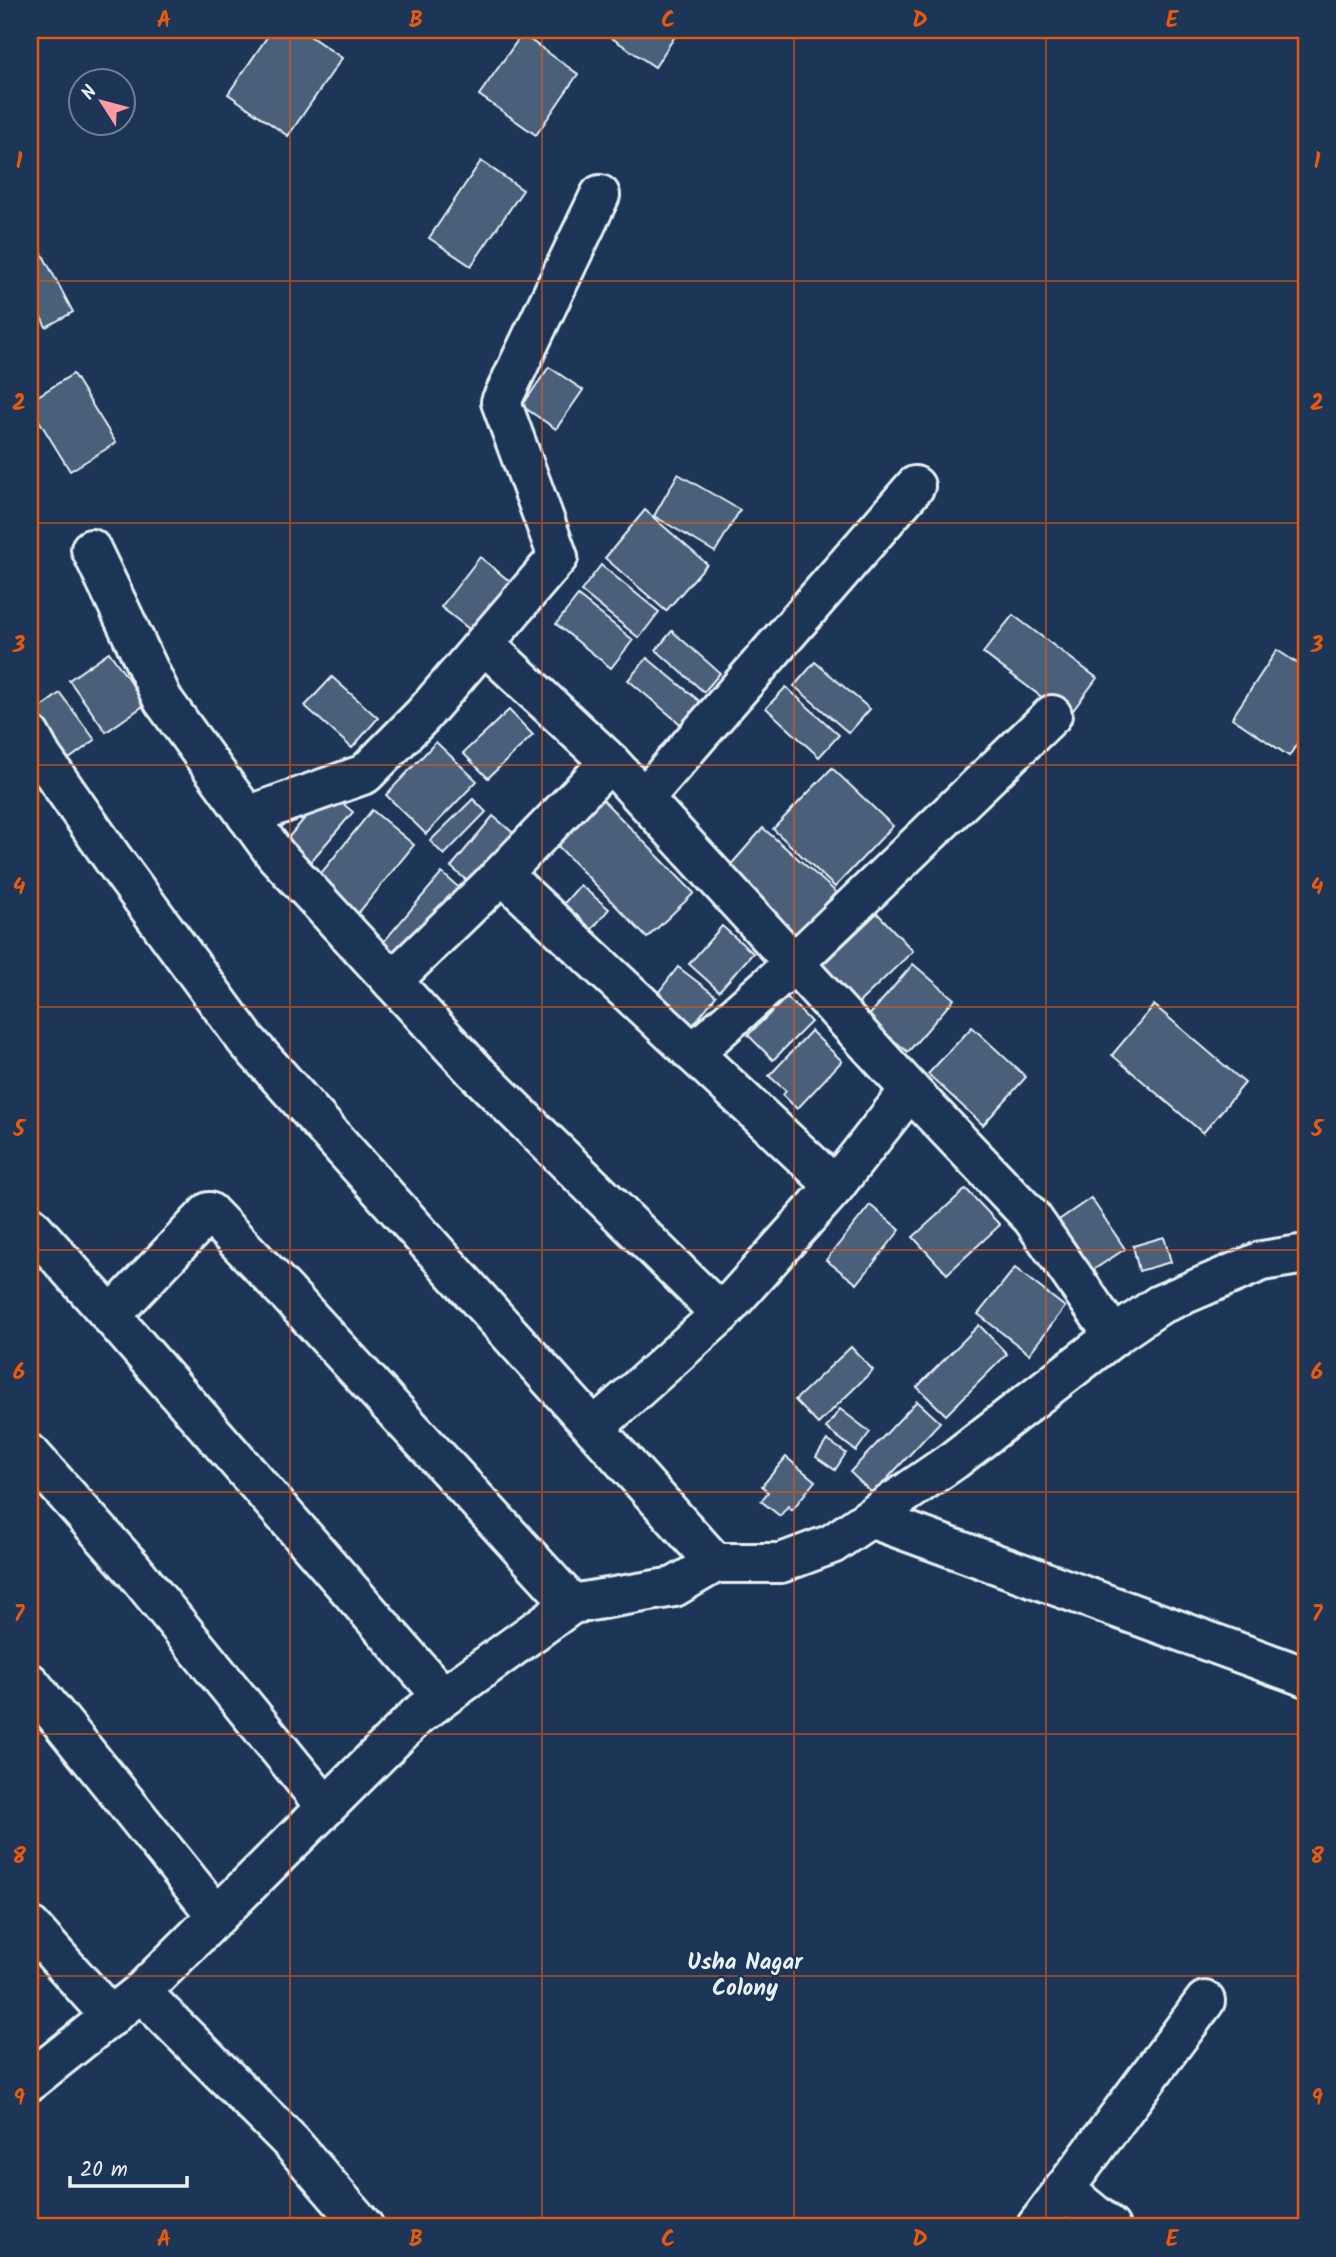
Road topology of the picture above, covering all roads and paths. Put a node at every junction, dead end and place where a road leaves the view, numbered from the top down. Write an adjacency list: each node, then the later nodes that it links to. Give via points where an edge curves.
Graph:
1 (600, 195): 4 (street, via 501,402 558,557)
2 (915, 486): 8 (street)
3 (91, 549): 9 (street, via 163,700)
4 (484, 644): 7 (street); 9 (street, via 365,774)
5 (1052, 715): 11 (street)
6 (34, 752): 21 (street, via 246,1040)
7 (610, 762): 8 (street); 10 (street)
8 (644, 798): 11 (street)
9 (247, 816): 12 (street, via 275,854)
10 (502, 874): 12 (street); 13 (street)
11 (794, 963): 13 (street); 14 (street)
12 (392, 981): 18 (street, via 475,1071)
13 (692, 1053): 15 (street)
14 (910, 1090): 15 (street); 20 (street, via 1032,1217)
15 (835, 1186): 18 (street)
16 (30, 1225): 19 (street)
17 (1306, 1254): 20 (street, via 1262,1261 1159,1305)
18 (720, 1314): 21 (street)
19 (111, 1316): 25 (street, via 209,1212); 28 (street)
20 (1114, 1336): 23 (street, via 954,1460)
21 (594, 1427): 24 (street)
22 (30, 1454): 29 (street, via 132,1568)
23 (870, 1518): 24 (street, via 832,1544 781,1563); 26 (street)
24 (715, 1563): 25 (street, via 674,1587)
25 (572, 1604): 28 (street)
26 (1306, 1676)
27 (30, 1683): 30 (street)
28 (443, 1697): 29 (street, via 417,1716)
29 (326, 1807): 30 (street)
30 (217, 1916): 32 (street)
31 (30, 1926): 34 (street)
32 (141, 1992): 34 (street); 37 (street, via 291,2142)
33 (1205, 2001): 36 (street)
34 (111, 2017): 35 (street)
35 (30, 2081)
36 (1065, 2189): 38 (street); 39 (street)
37 (364, 2227)
38 (1036, 2227)
39 (1110, 2227)

